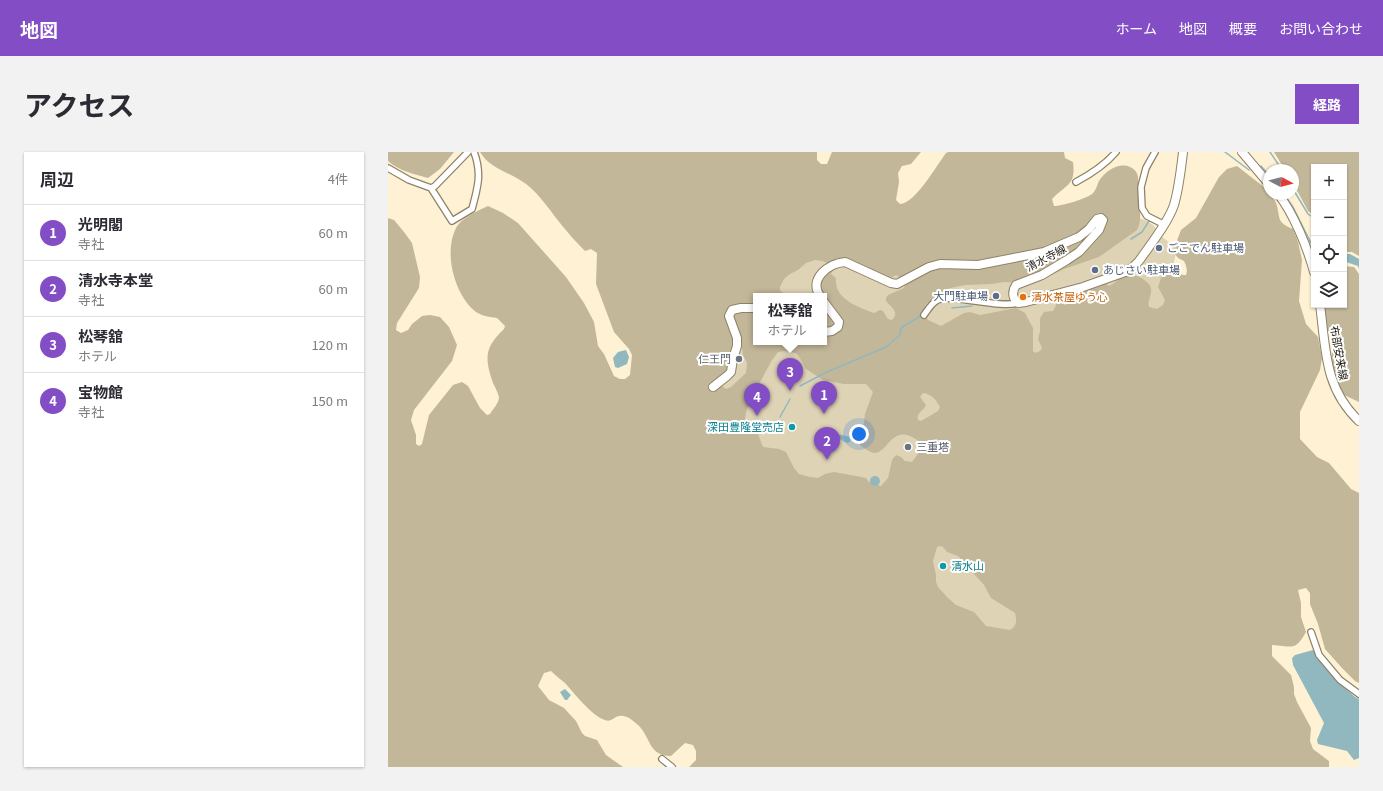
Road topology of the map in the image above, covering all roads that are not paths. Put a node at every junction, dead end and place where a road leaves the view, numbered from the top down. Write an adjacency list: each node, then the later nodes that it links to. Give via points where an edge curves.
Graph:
1 (468, 152): 10 (street)
2 (474, 152): 10 (street, via 479,180 470,210 452,221)
3 (1116, 152): 9 (street, via 1092,174)
4 (1155, 152): 12 (street, via 1146,168 1141,187 1142,208 1147,216)
5 (1183, 152): 12 (main road, via 1174,205)
6 (1242, 152): 8 (main road)
7 (388, 168): 10 (street, via 409,180)
8 (1263, 177)
9 (1076, 182)
10 (431, 188)
11 (1282, 200): 13 (main road, via 1292,215)
12 (1163, 224): 15 (main road, via 1139,261 1128,270 1083,287)
13 (1311, 263)
14 (818, 293): 15 (main road, 清水寺線, via 817,279 838,263 845,262 891,284 897,284 940,264 978,265 1044,252 1079,237 1101,218 1103,220 1099,230 1079,252 1042,274 1016,285 1013,296)
15 (1018, 303): 19 (street, via 1012,305 940,299 934,301)
16 (827, 306): 20 (main road, via 838,319 839,325)
17 (753, 308): 21 (main road, via 732,310 729,316 737,338 737,346 732,369 729,375)
18 (1320, 308): 22 (main road, 布部安来線, via 1332,380 1344,405)
19 (924, 315)
20 (827, 332)
21 (712, 387)
22 (1359, 421)
23 (1311, 632): 24 (street, via 1319,655 1340,680)
24 (1359, 694)
25 (662, 759): 26 (street)
26 (672, 767)

